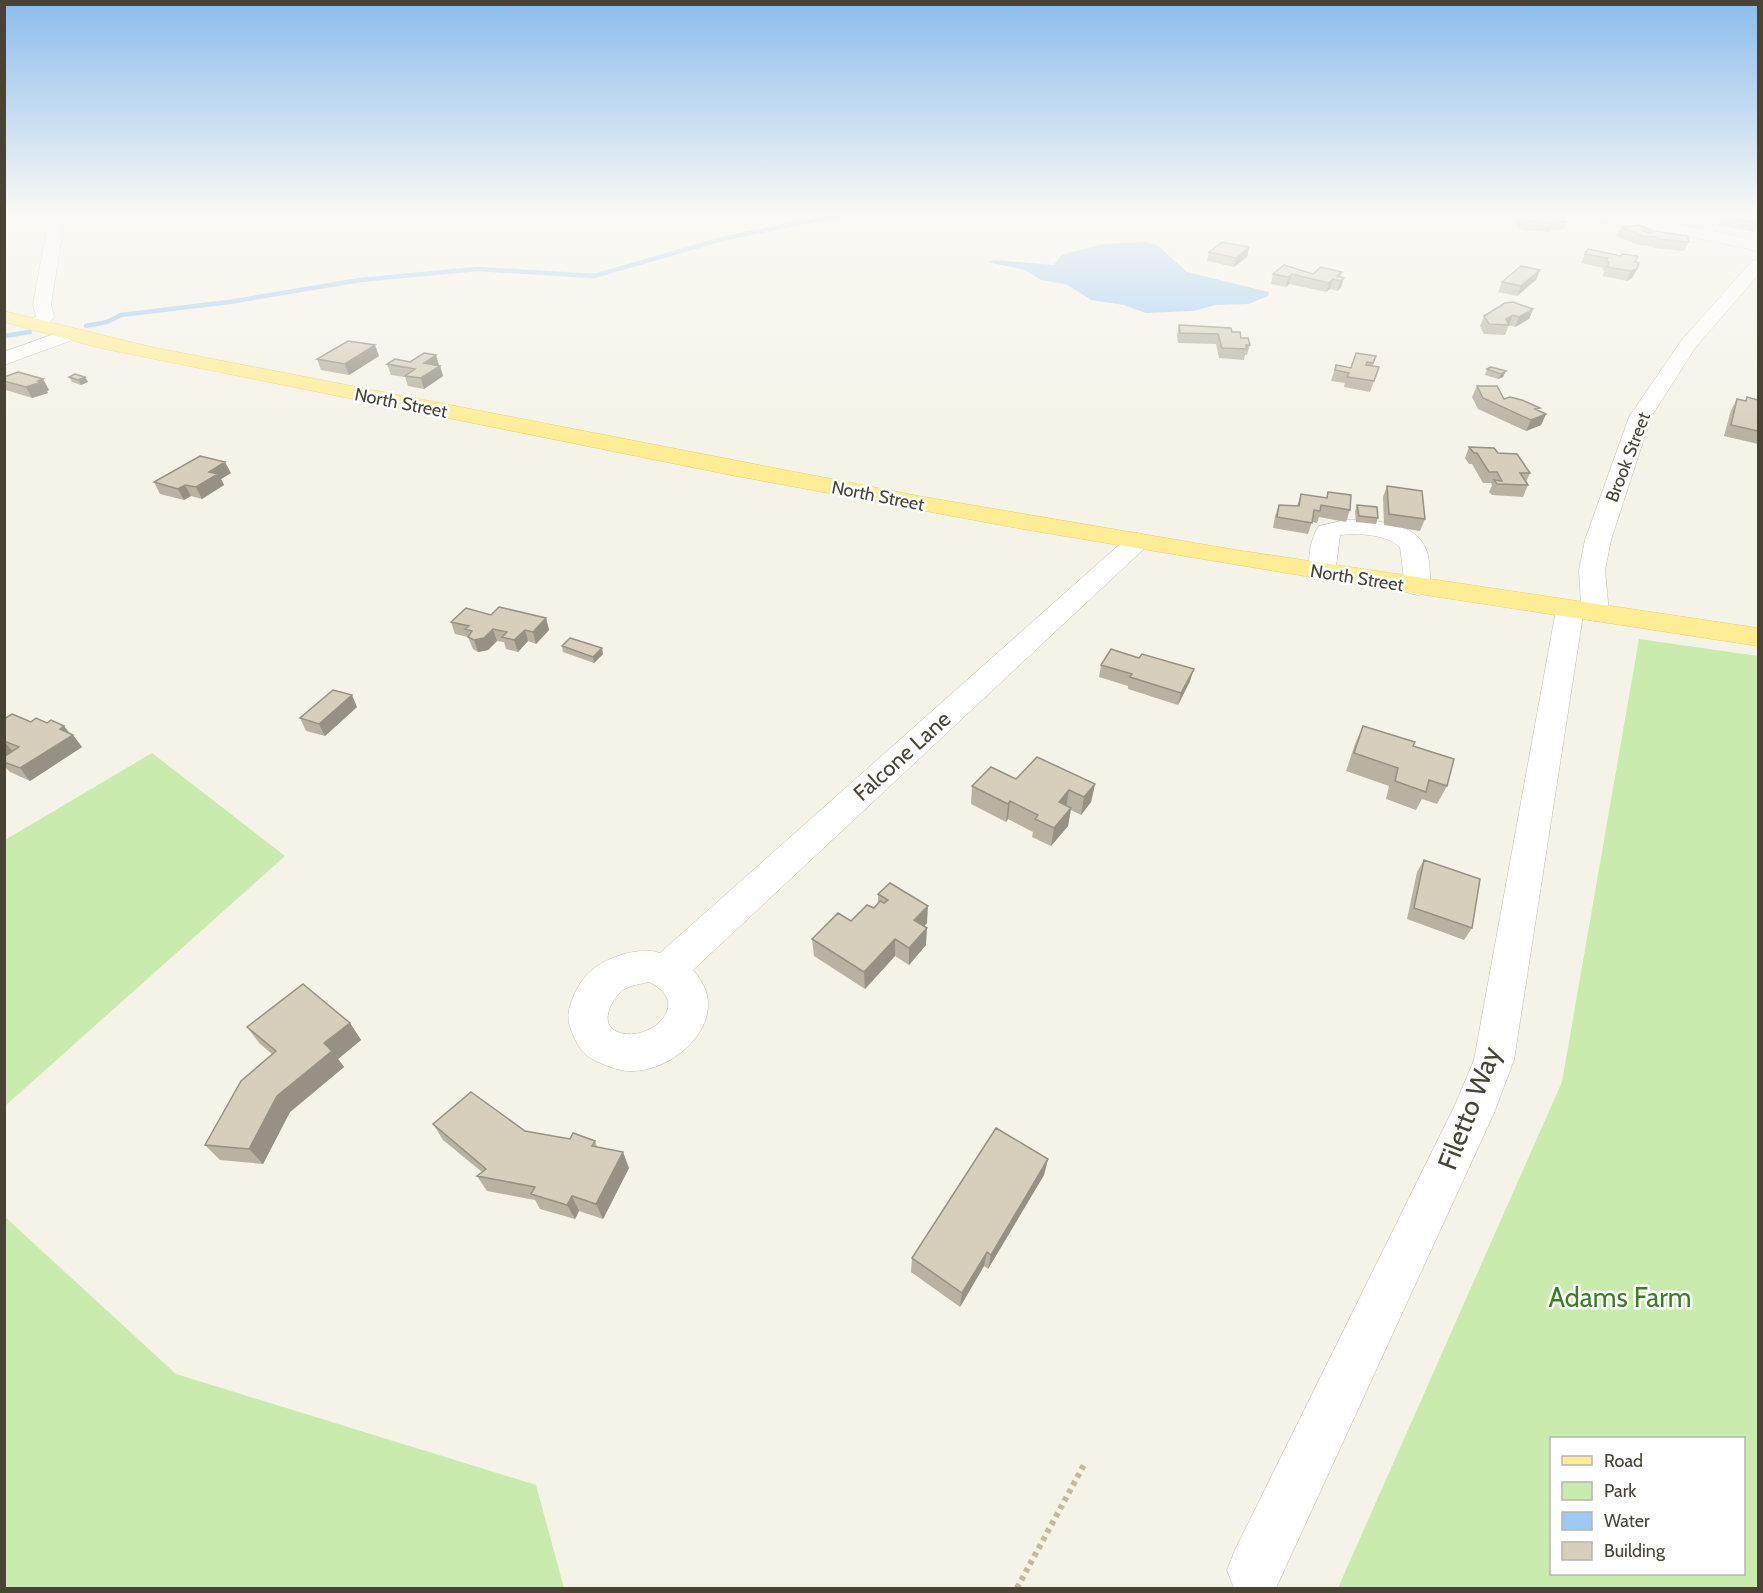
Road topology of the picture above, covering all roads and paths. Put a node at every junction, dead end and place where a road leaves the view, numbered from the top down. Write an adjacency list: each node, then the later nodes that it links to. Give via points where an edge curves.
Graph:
1 (45, 287): 4 (street, via 45,317)
2 (1737, 287): 10 (street, Brook Street, via 1688,345 1640,417 1598,540)
3 (4, 316): 4 (main road, North Street)
4 (37, 325): 5 (main road, North Street)
5 (71, 334): 6 (street); 7 (main road, North Street, via 651,453)
6 (4, 359)
7 (1138, 541): 8 (main road, North Street); 12 (street, Falcone Lane)
8 (1323, 573): 9 (main road, North Street); 9 (street, via 1328,531 1334,527 1387,531 1404,537 1412,545)
9 (1419, 587): 10 (main road, North Street)
10 (1582, 611): 11 (main road, North Street); 14 (street, Filetto Way, via 1494,1060 1473,1113)
11 (1758, 637)
12 (667, 970)
13 (1085, 1463): 15 (path)
14 (1255, 1570)
15 (1017, 1588)

